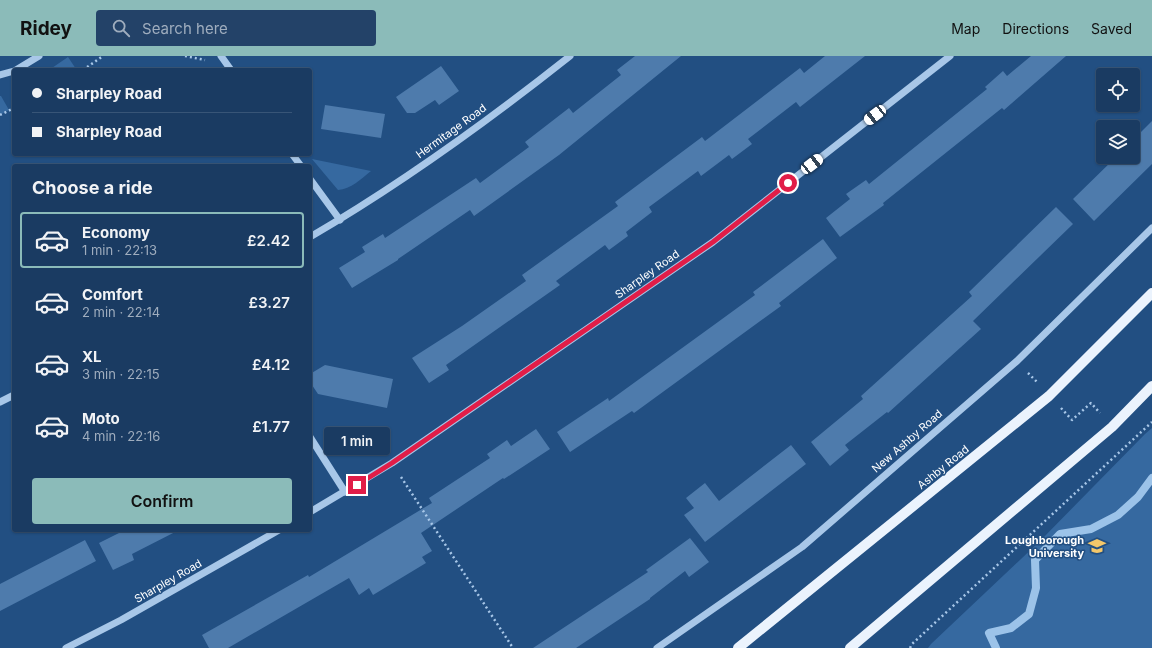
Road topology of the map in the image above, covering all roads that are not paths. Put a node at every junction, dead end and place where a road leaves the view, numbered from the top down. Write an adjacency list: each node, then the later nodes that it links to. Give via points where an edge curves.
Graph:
1 (39, 56): 5 (street)
2 (221, 56): 6 (street)
3 (570, 56): 10 (street, Hermitage Road, via 430,160)
4 (950, 56): 18 (street, Sharpley Road, via 713,242 392,463)
5 (18, 68)
6 (230, 68)
7 (12, 71): 8 (street)
8 (0, 75)
9 (312, 181): 10 (street)
10 (340, 220): 12 (street, Hermitage Road)
11 (1152, 228): 23 (street, New Ashby Road, via 1017,361 802,547)
12 (312, 236)
13 (1152, 293): 24 (main road, Ashby Road, via 1049,396)
14 (1152, 386): 21 (main road, via 1112,427)
15 (12, 396): 16 (street)
16 (0, 402)
17 (312, 440): 18 (street)
18 (345, 492): 19 (street, Sharpley Road)
19 (312, 511)
20 (275, 532): 22 (street, Sharpley Road, via 121,620)
21 (852, 647)
22 (66, 648)
23 (657, 648)
24 (738, 648)

